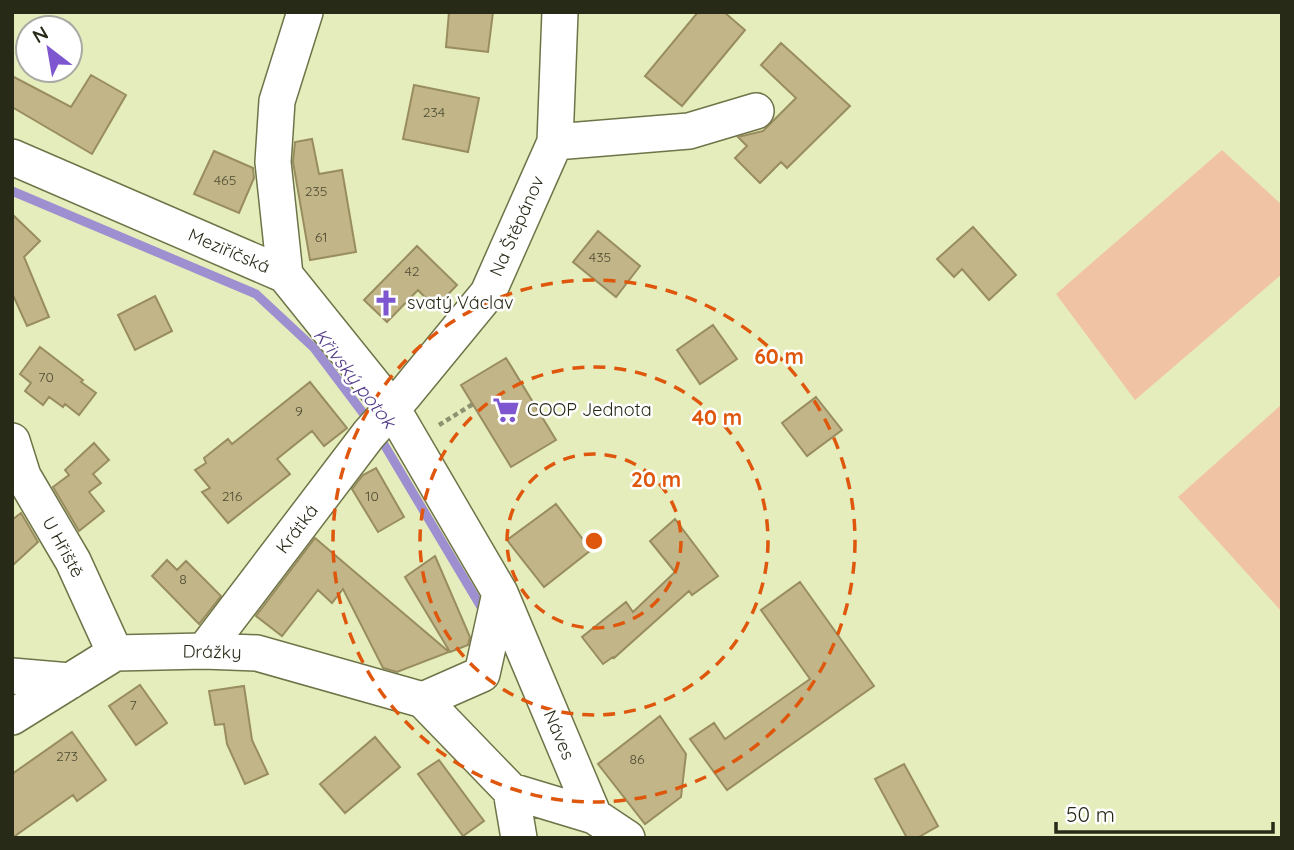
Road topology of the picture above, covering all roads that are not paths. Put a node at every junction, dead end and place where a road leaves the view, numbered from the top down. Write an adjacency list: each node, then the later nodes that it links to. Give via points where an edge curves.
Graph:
1 (305, 12): 6 (street, via 277,101 273,162)
2 (560, 12): 4 (street, Na Štěpánov)
3 (757, 111): 4 (street, via 689,131)
4 (555, 142): 7 (street, Na Štěpánov, via 488,293)
5 (12, 157): 6 (street, Meziříčská)
6 (285, 275): 7 (street, Meziříčská)
7 (381, 421): 9 (street, Meziříčská); 10 (street, Krátká)
8 (12, 441): 11 (street, U Hřiště, via 23,476 73,561)
9 (500, 593): 14 (street, via 482,674); 17 (street, Náves)
10 (204, 651): 11 (street, Drážky); 14 (street, Drážky, via 257,653)
11 (115, 653): 13 (street)
12 (12, 676): 13 (street)
13 (70, 681): 15 (street)
14 (423, 700): 16 (street)
15 (12, 717)
16 (511, 791): 17 (street); 18 (street)
17 (594, 816): 19 (street)
18 (519, 838)
19 (627, 838)

